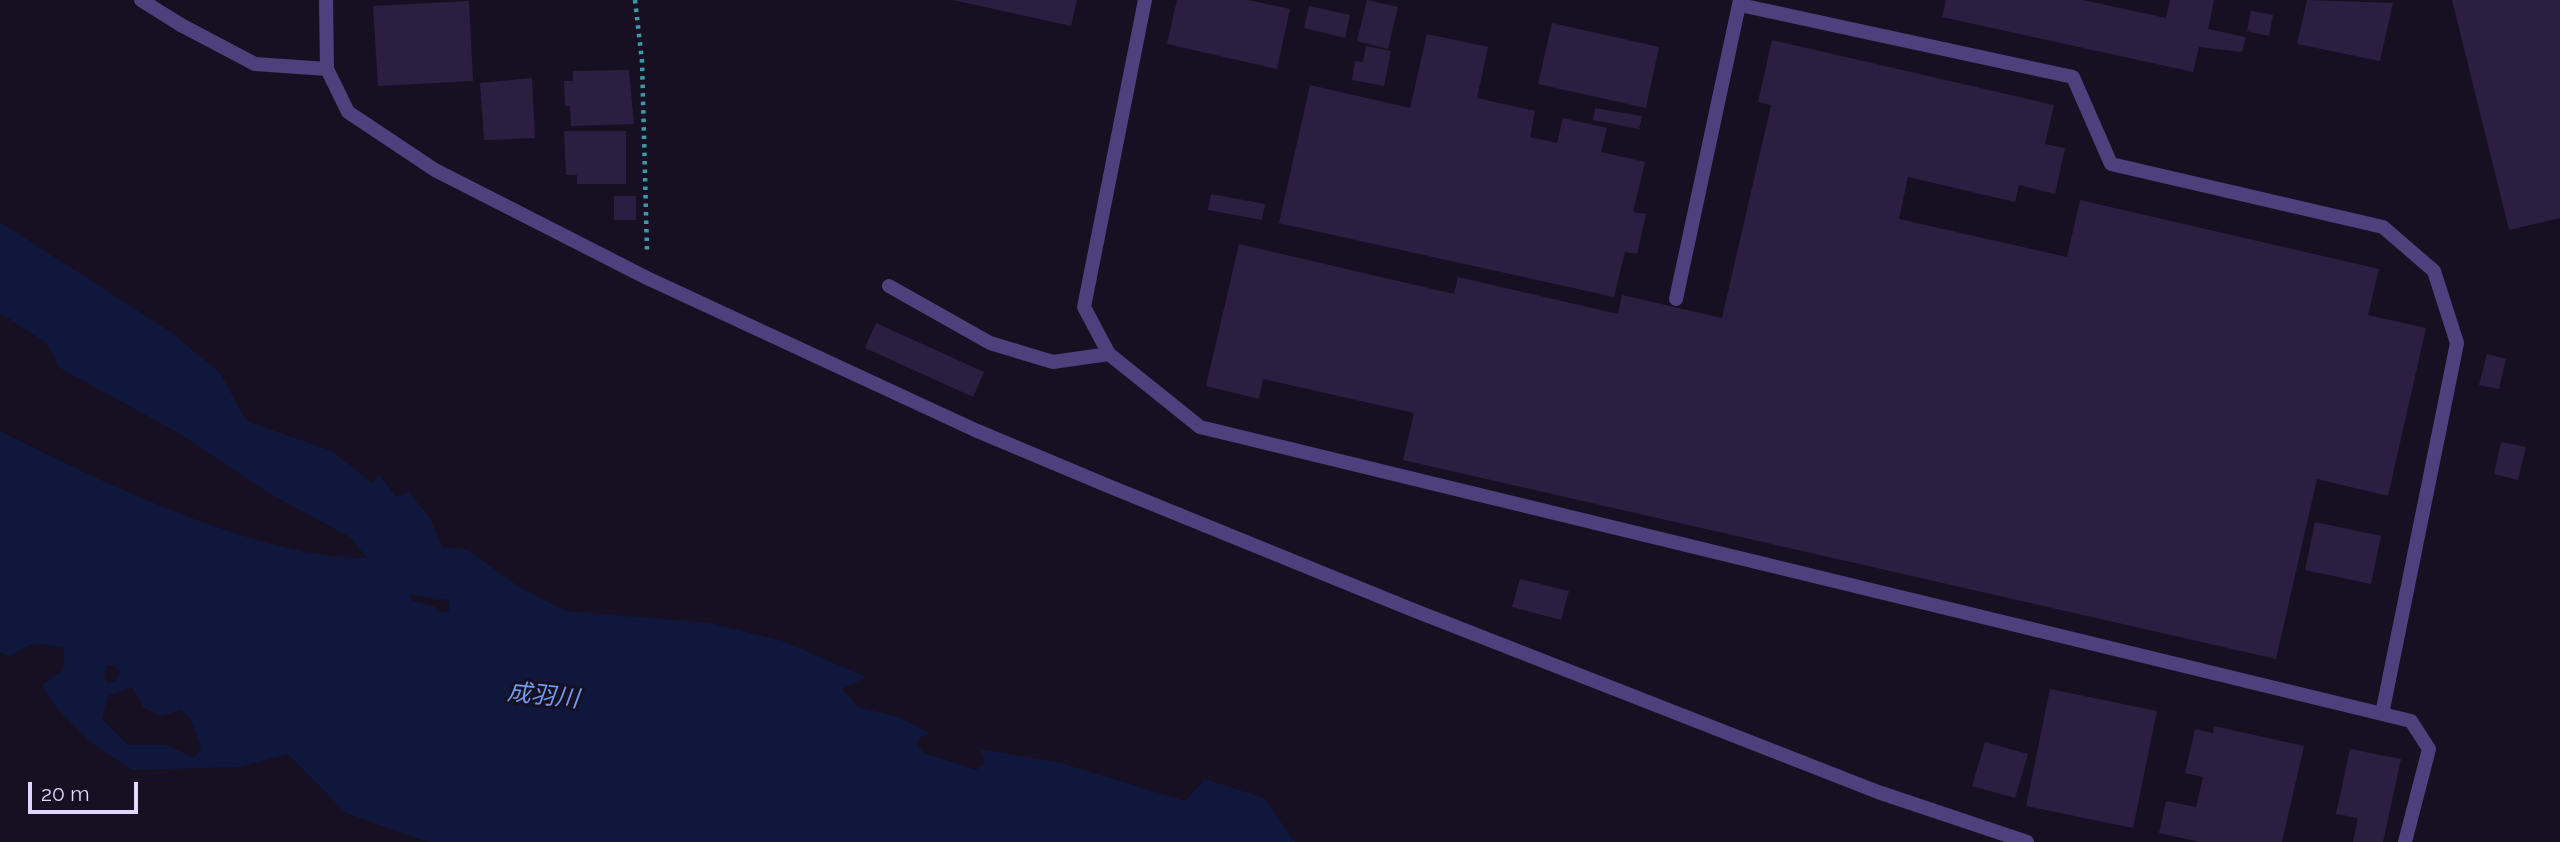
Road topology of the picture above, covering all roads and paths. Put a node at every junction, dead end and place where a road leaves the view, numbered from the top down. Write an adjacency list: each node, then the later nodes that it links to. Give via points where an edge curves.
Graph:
1 (141, 0): 6 (street, via 255,64)
2 (326, 0): 6 (street)
3 (635, 0): 7 (path, via 642,61)
4 (1145, 0): 10 (street, via 1084,307)
5 (1740, 2): 9 (street); 11 (street, via 2073,77 2111,164 2383,227 2434,271 2457,342)
6 (327, 69): 7 (street, via 348,112 435,170)
7 (647, 278): 12 (street, via 975,430 1106,485 1878,792)
8 (889, 286): 10 (street, via 990,343 1054,362)
9 (1676, 299)
10 (1109, 354): 11 (street, via 1200,427)
11 (2382, 714): 13 (street, via 2411,721 2429,749)
12 (2027, 842)
13 (2405, 842)

